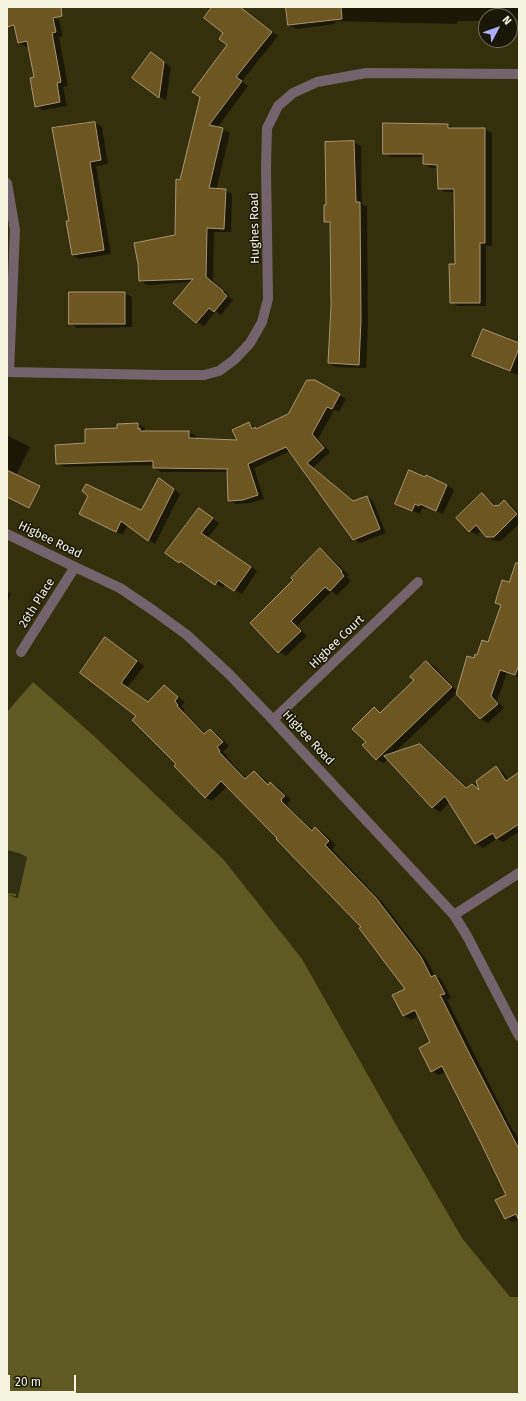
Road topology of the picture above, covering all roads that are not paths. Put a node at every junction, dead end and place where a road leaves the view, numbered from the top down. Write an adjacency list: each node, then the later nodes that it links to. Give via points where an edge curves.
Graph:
1 (519, 74): 3 (street, Hughes Road, via 366,73 317,82 293,93 278,106 267,128 268,299 262,322 250,343 219,371 161,375)
2 (7, 183): 3 (street, via 15,230)
3 (8, 372)
4 (7, 534): 5 (street, Higbee Road)
5 (75, 567): 7 (street, 26th Place); 8 (street, Higbee Road, via 120,588 187,635)
6 (418, 582): 8 (street, Higbee Court)
7 (21, 652)
8 (273, 720): 10 (street, Higbee Road)
9 (519, 873): 10 (street)
10 (454, 915): 11 (street, Higbee Road)
11 (519, 1036)

